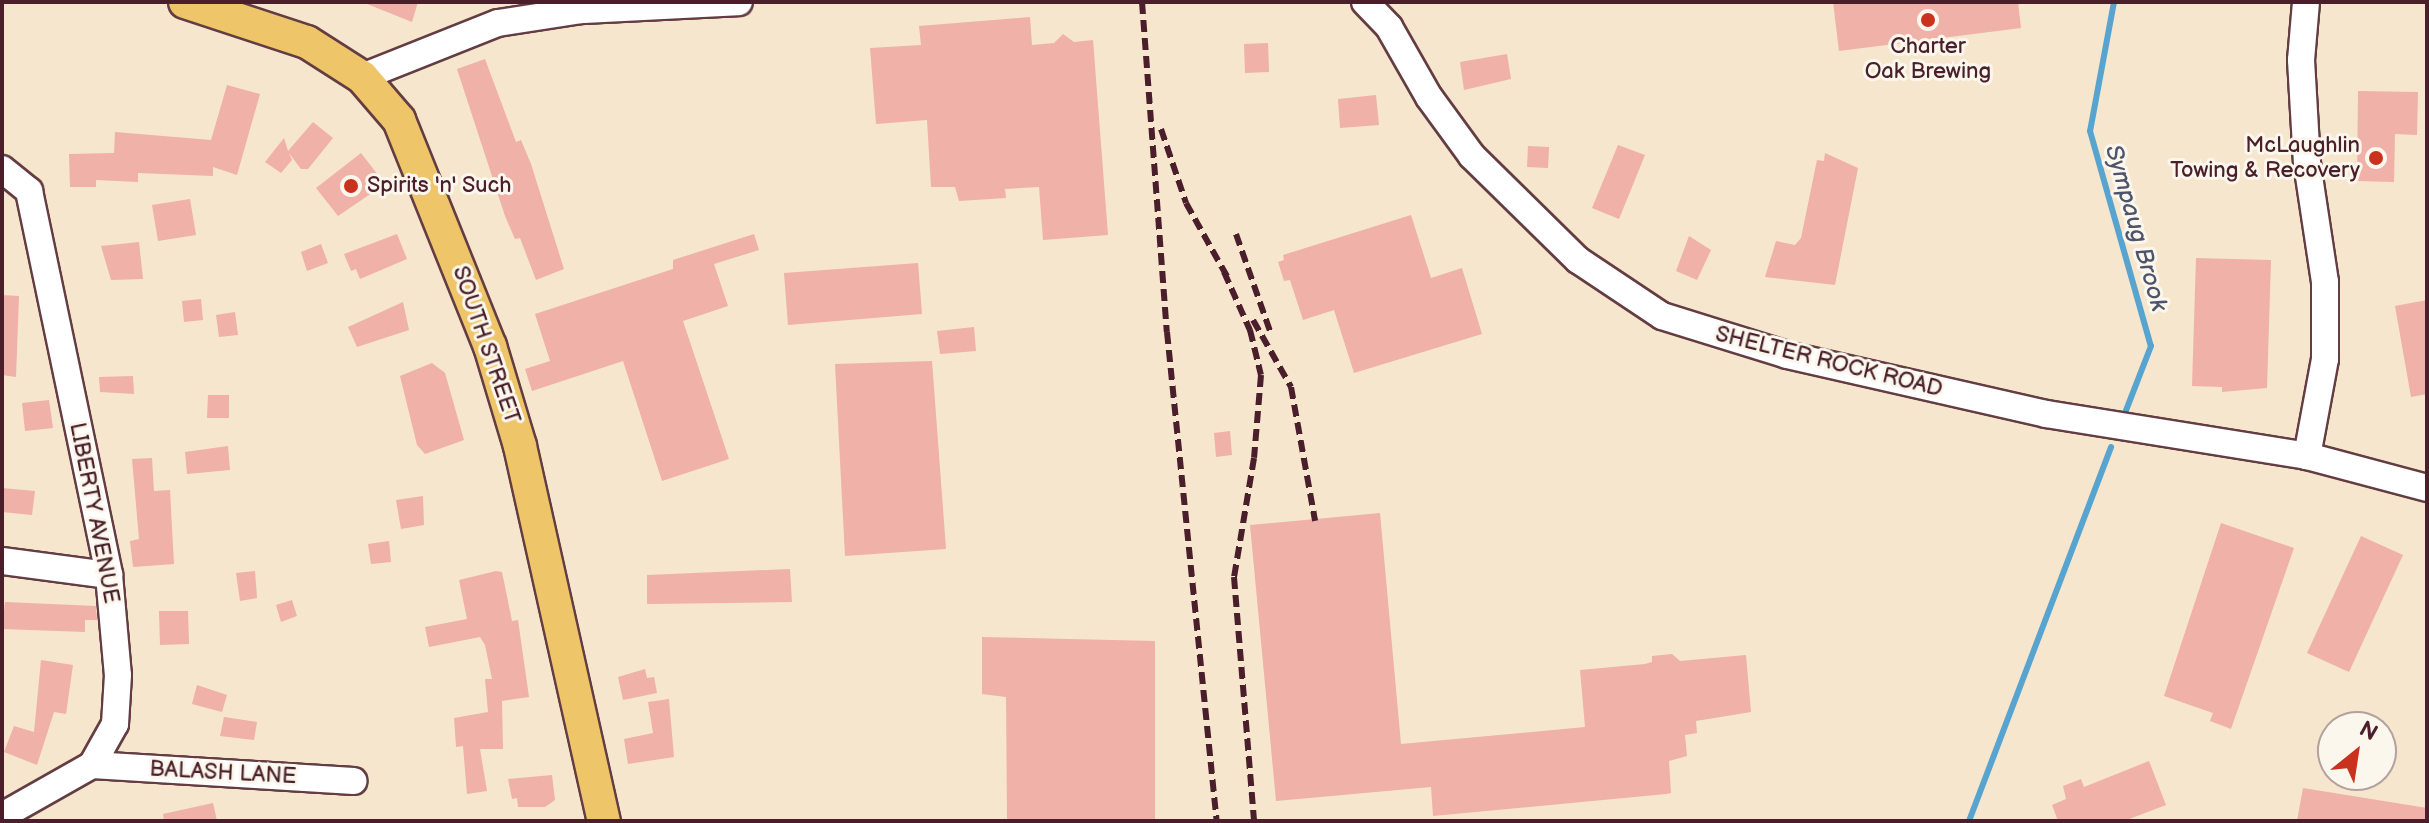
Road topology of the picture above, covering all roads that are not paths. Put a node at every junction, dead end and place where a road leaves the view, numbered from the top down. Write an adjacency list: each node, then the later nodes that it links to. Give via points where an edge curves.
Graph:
1 (185, 2): 5 (main road, SOUTH STREET, via 307,42)
2 (739, 2): 5 (street, via 582,10 498,23)
3 (1365, 2): 7 (street, SHELTER ROCK ROAD, via 1381,15 1472,156 1578,260 1662,316 1787,355 2087,423)
4 (2306, 2): 7 (street, via 2301,60 2307,163 2325,282 2325,344)
5 (362, 77): 14 (main road, SOUTH STREET, via 399,120 490,346 567,637)
6 (2, 169): 10 (street, LIBERTY AVENUE, via 29,191)
7 (2307, 456): 8 (street, SHELTER ROCK ROAD)
8 (2427, 488)
9 (2, 561): 10 (street)
10 (109, 575): 11 (street, LIBERTY AVENUE, via 118,675 115,724)
11 (92, 765): 12 (street, BALASH LANE); 13 (street)
12 (354, 781)
13 (2, 816)
14 (604, 821)

